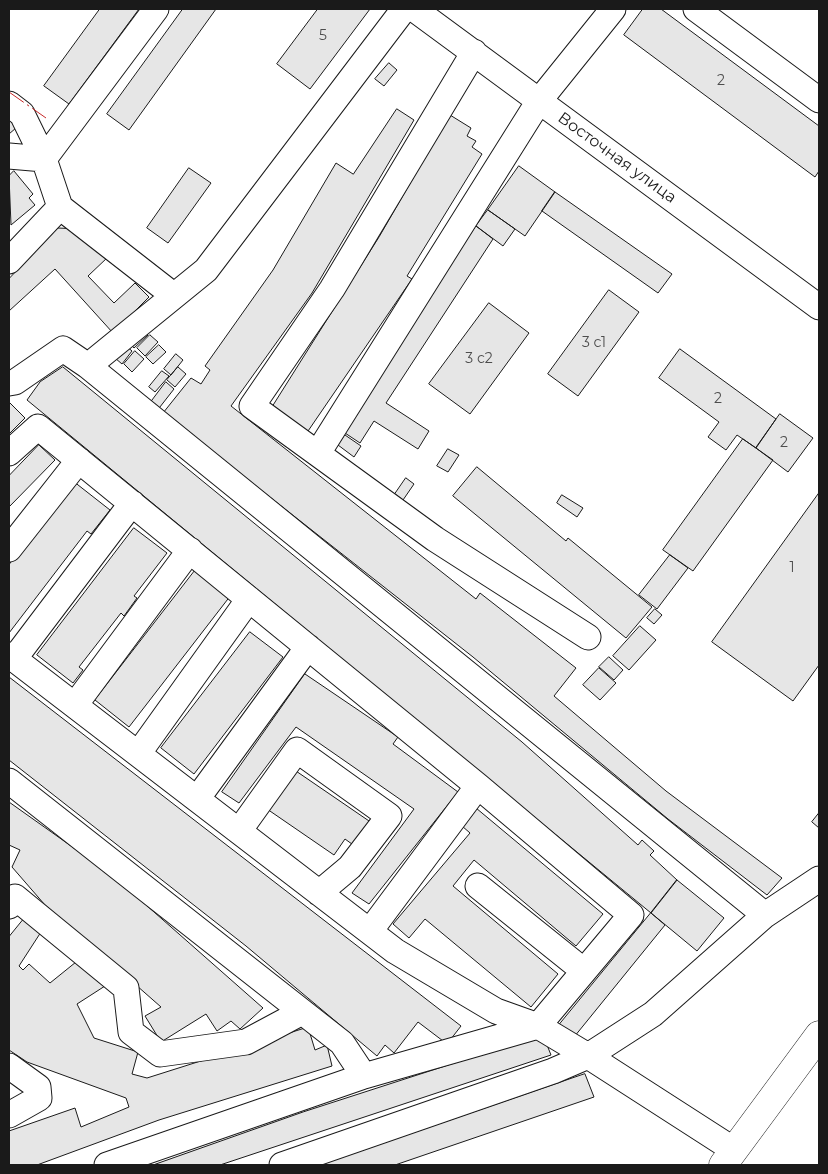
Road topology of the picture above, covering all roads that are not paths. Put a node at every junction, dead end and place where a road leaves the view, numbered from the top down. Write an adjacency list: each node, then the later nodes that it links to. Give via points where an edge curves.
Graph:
1 (156, 9): 12 (street)
2 (404, 9): 15 (street, via 206,270)
3 (414, 9): 6 (street, Восточная улица)
4 (613, 9): 9 (street)
5 (696, 9): 8 (street)
6 (441, 16): 7 (street, Восточная улица)
7 (474, 52): 9 (street, Восточная улица); 20 (street, via 332,289 252,406)
8 (819, 100)
9 (540, 101): 16 (street, Восточная улица); 20 (street)
10 (9, 104): 12 (street, via 22,114)
11 (9, 156): 12 (street)
12 (44, 159): 13 (street)
13 (60, 207): 14 (street); 15 (street)
14 (9, 262)
15 (174, 295): 17 (street)
16 (819, 306)
17 (88, 366): 18 (street, via 62,349); 39 (street)
18 (9, 383)
19 (9, 453): 21 (street, via 38,427)
20 (318, 453): 26 (street, via 436,539)
21 (79, 460): 22 (street); 23 (street)
22 (132, 503): 24 (street); 28 (street)
23 (9, 549)
24 (190, 550): 25 (street); 29 (street)
25 (249, 599): 27 (street); 30 (street)
26 (588, 637)
27 (308, 646): 32 (street); 33 (street)
28 (11, 657): 29 (street)
29 (75, 705): 30 (street)
30 (138, 754): 33 (street)
31 (9, 781): 42 (street)
32 (478, 786): 40 (street); 41 (street, via 631,916)
33 (197, 799): 34 (street)
34 (239, 831): 37 (street); 37 (street, via 297,750 389,816 350,867)
35 (819, 879): 39 (street)
36 (478, 886): 41 (street)
37 (319, 892): 40 (street)
38 (9, 906): 42 (street, via 15,897 126,988 131,1032 160,1054 246,1042)
39 (765, 915): 45 (street, via 653,1014)
40 (370, 932): 43 (street, via 395,951 496,1011)
41 (584, 971): 43 (street)
42 (302, 1012): 47 (street, via 342,1044)
43 (538, 1026): 45 (street); 47 (street)
44 (819, 1035): 49 (main road)
45 (588, 1056): 49 (street); 51 (street)
46 (9, 1066): 48 (street, via 38,1087 39,1098)
47 (364, 1076): 50 (street)
48 (9, 1115)
49 (729, 1158)
50 (106, 1165)
51 (282, 1165)

